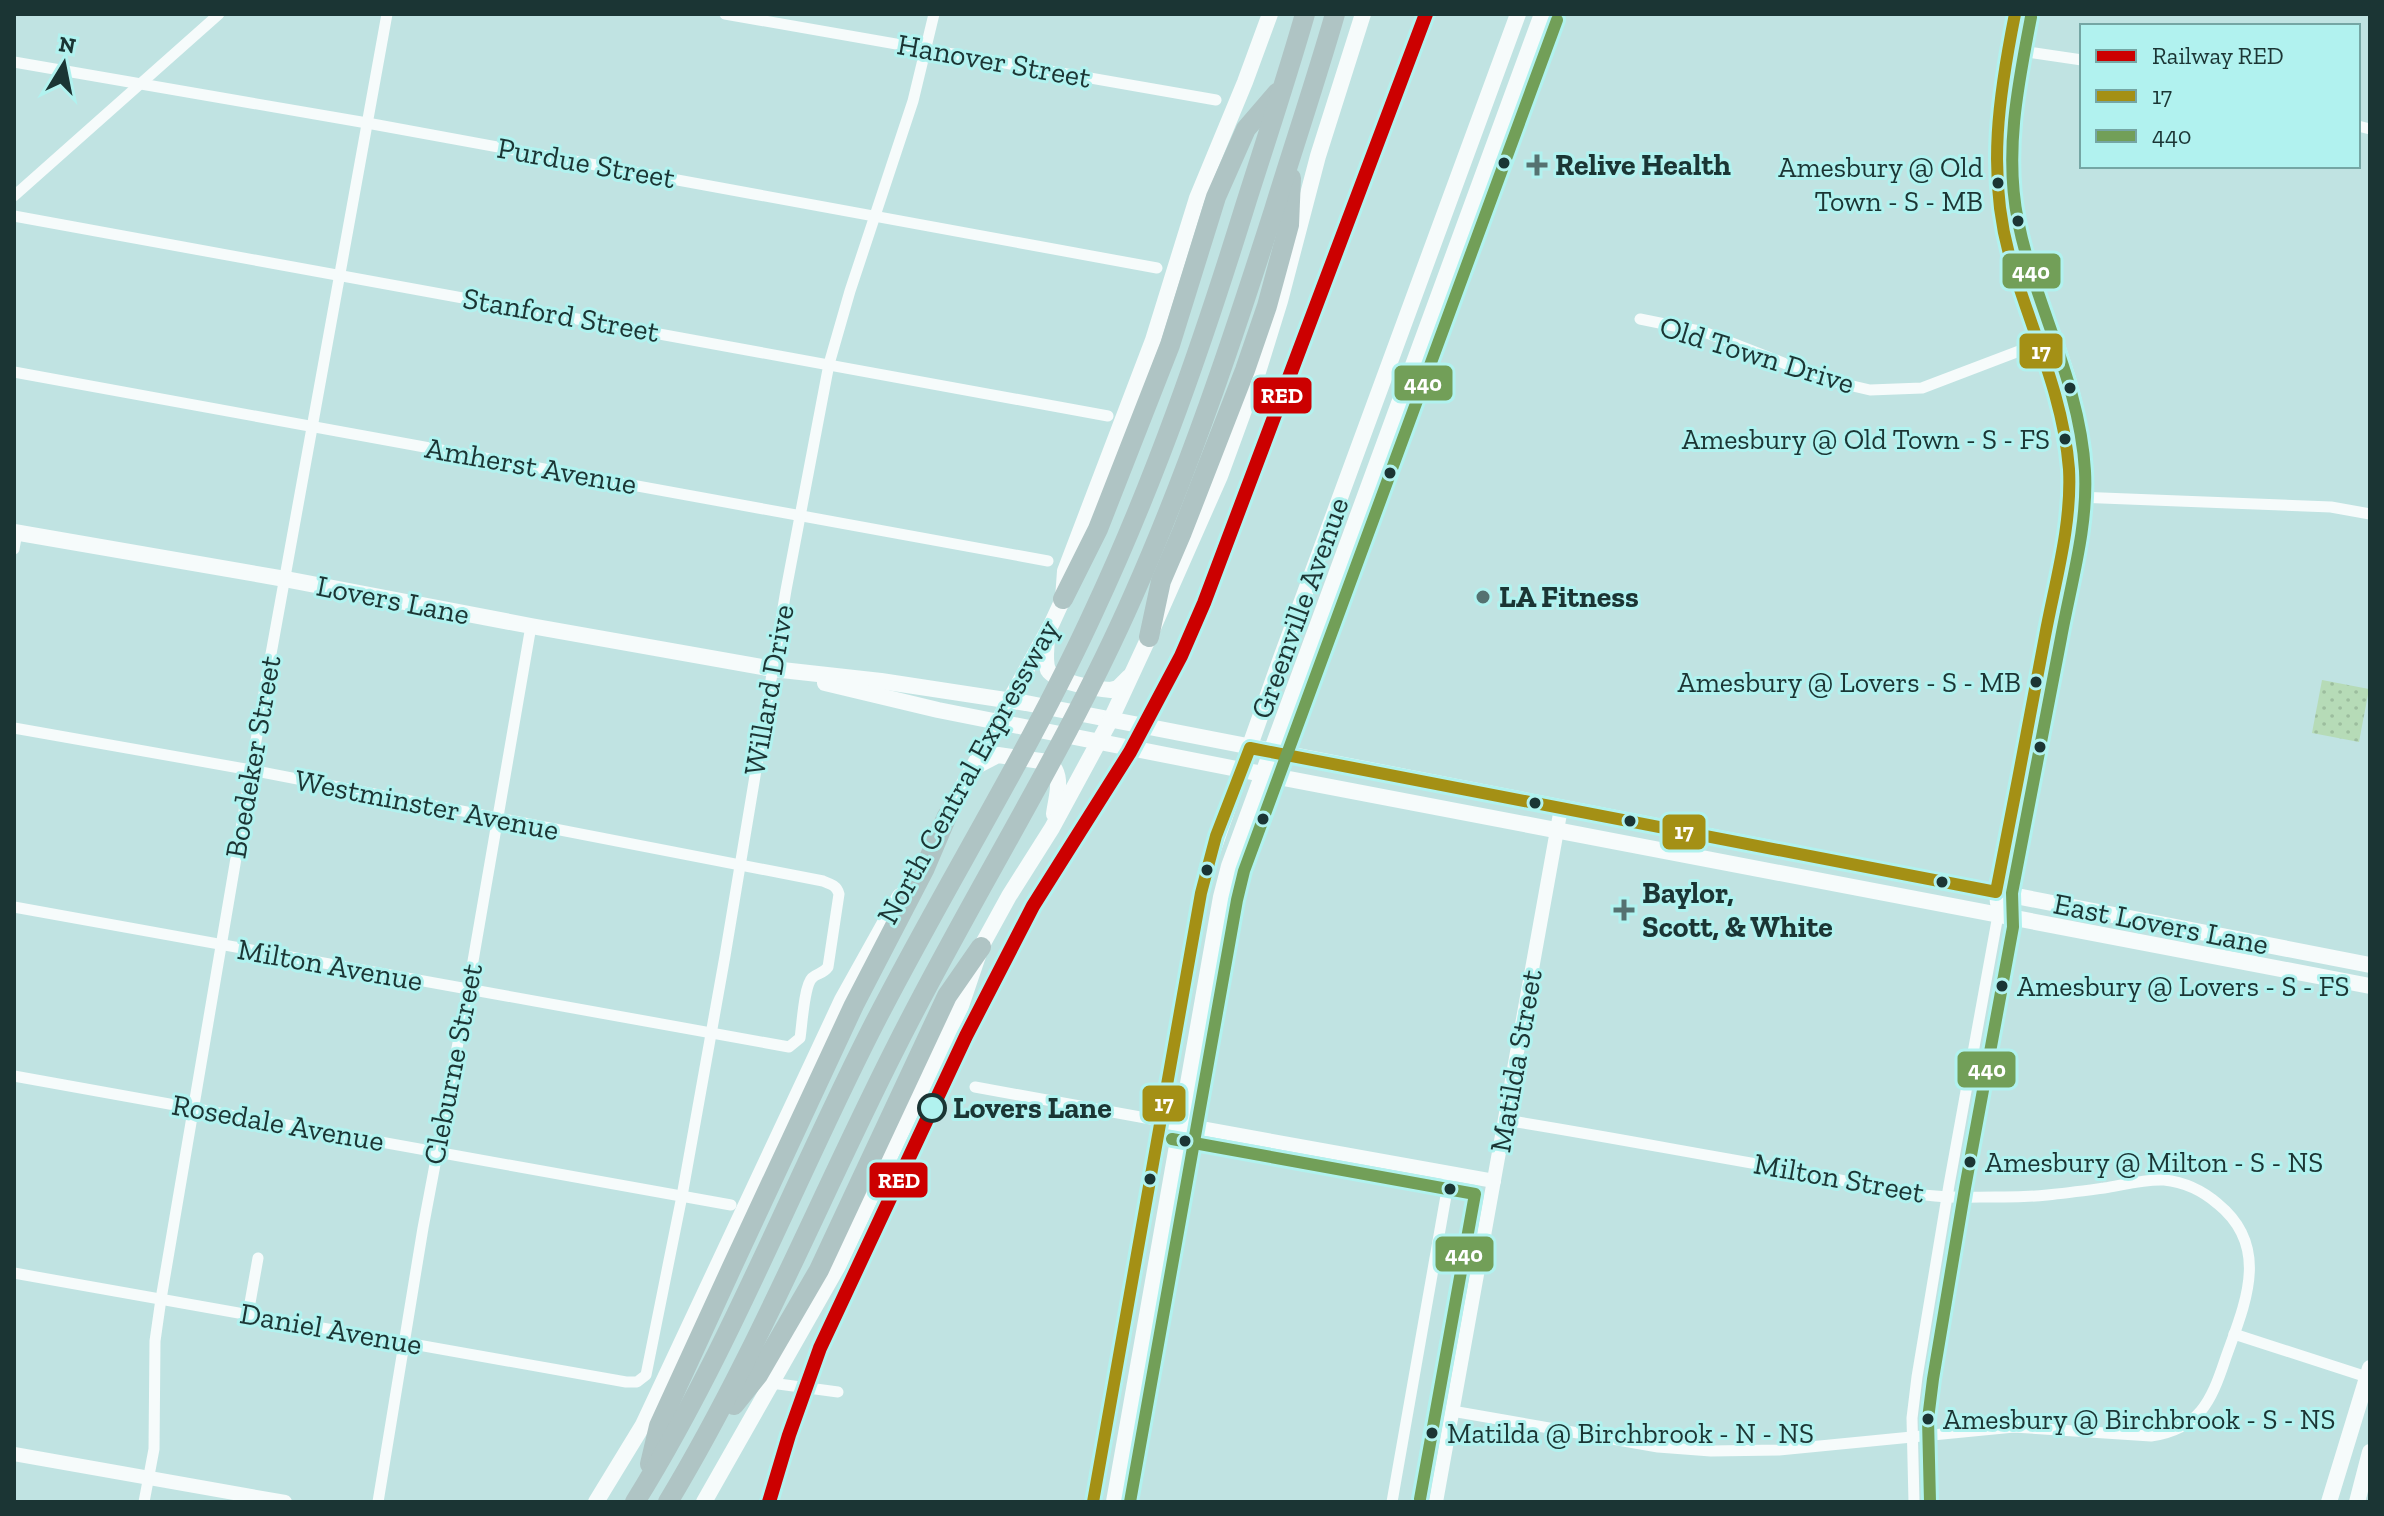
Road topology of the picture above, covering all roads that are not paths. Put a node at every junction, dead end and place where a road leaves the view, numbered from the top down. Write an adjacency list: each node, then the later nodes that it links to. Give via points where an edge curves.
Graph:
1 (219, 14): 18 (street)
2 (387, 14): 23 (street, Boedeker Street)
3 (725, 14): 13 (street, Hanover Street)
4 (934, 14): 13 (street, Willard Drive)
5 (1270, 14): 47 (main road, North Central Expressway, via 1197,198 1153,340 1065,571)
6 (1305, 14): 19 (highway, North Central Expressway)
7 (1335, 14): 24 (highway)
8 (1363, 14): 49 (main road, via 1258,372 1220,476)
9 (1518, 14): 21 (main road, Greenville Avenue)
10 (1542, 14): 22 (main road, Greenville Avenue)
11 (2015, 14): 14 (street)
12 (2032, 14): 15 (street)
13 (926, 49): 20 (street, Hanover Street); 29 (street, Willard Drive)
14 (2008, 49): 15 (street); 25 (street, via 1995,128)
15 (2024, 51): 16 (street); 26 (street, via 2014,117)
16 (2080, 60)
17 (14, 62): 18 (street, Purdue Street)
18 (140, 84): 23 (street, Purdue Street); 27 (street)
19 (1283, 87): 47 (highway, via 1246,129 1216,197 1170,345 1098,529); 118 (highway, North Central Expressway, via 1185,392 1103,593 1016,765 881,1010 732,1326)
20 (1216, 100)
21 (1485, 108): 22 (main road); 30 (main road, Greenville Avenue)
22 (1504, 115): 32 (main road, Greenville Avenue)
23 (367, 123): 29 (street, Purdue Street); 33 (street, Boedeker Street)
24 (1291, 154): 49 (highway, via 1289,225 1267,306 1161,581); 112 (highway, via 1213,397 1133,598 913,1012)
25 (1998, 195): 26 (street); 35 (street, via 2008,251)
26 (2015, 195): 35 (street)
27 (14, 196)
28 (14, 216): 33 (street, Stanford Street)
29 (875, 216): 31 (street, Purdue Street); 36 (street, Willard Drive)
30 (1427, 262): 32 (main road); 60 (main road, Greenville Avenue)
31 (1157, 268)
32 (1447, 269): 61 (main road, Greenville Avenue)
33 (340, 274): 36 (street, Stanford Street); 39 (street, Boedeker Street)
34 (1640, 319): 35 (street, Old Town Drive, via 1704,332 1827,380 1870,390 1922,388)
35 (2049, 340): 40 (street, via 2064,428); 41 (street, via 2081,426)
36 (829, 364): 38 (street, Stanford Street); 43 (street, Willard Drive)
37 (14, 372): 39 (street, Amherst Avenue)
38 (1108, 416)
39 (313, 426): 43 (street, Amherst Avenue); 46 (street, Boedeker Street)
40 (2068, 497): 41 (street); 53 (street)
41 (2085, 497): 42 (street, via 2331,507); 54 (street)
42 (2370, 514)
43 (800, 515): 45 (street, Amherst Avenue); 51 (street, Willard Drive)
44 (15, 538): 46 (main road, Lovers Lane)
45 (1048, 561)
46 (285, 579): 48 (main road, Lovers Lane); 63 (street, Boedeker Street)
47 (1063, 599): 50 (main road, North Central Expressway)
48 (531, 626): 51 (main road, Lovers Lane); 68 (street, Cleburne Street)
49 (1149, 637): 52 (main road)
50 (1047, 642): 52 (main road, via 1046,663 1056,679 1118,688); 55 (main road, North Central Expressway)
51 (773, 669): 55 (main road, Lovers Lane); 57 (main road, Lovers Lane); 72 (street, Willard Drive)
52 (1133, 673): 56 (main road)
53 (2034, 693): 54 (street); 74 (street)
54 (2051, 696): 74 (street)
55 (1018, 702): 56 (main road, East Lovers Lane); 57 (main road, North Central Expressway)
56 (1104, 718): 59 (main road); 60 (main road, East Lovers Lane)
57 (1005, 723): 59 (main road, East Lovers Lane); 62 (main road, North Central Expressway)
58 (14, 728): 63 (street, Westminster Avenue)
59 (1091, 740): 64 (main road, East Lovers Lane); 69 (main road)
60 (1250, 748): 61 (main road, East Lovers Lane); 64 (main road, Greenville Avenue)
61 (1270, 752): 65 (main road, Greenville Avenue); 66 (main road, East Lovers Lane)
62 (973, 768): 67 (main road, North Central Expressway); 69 (main road, via 1003,754 1048,762 1058,780)
63 (251, 770): 68 (street, Westminster Avenue); 78 (street, Boedeker Street)
64 (1242, 770): 65 (main road, East Lovers Lane); 90 (main road, Greenville Avenue, via 1201,893)
65 (1261, 774): 70 (main road, East Lovers Lane); 91 (main road, Greenville Avenue, via 1221,897)
66 (1561, 808): 70 (street, Matilda Street); 71 (main road, East Lovers Lane)
67 (947, 816): 118 (highway, via 659,1426); 122 (main road, North Central Expressway, via 842,1000 643,1425)
68 (497, 819): 72 (street, Westminster Avenue); 83 (street, Cleburne Street)
69 (1052, 828): 79 (main road)
70 (1557, 830): 73 (main road, East Lovers Lane); 89 (street, Matilda Street)
71 (1780, 851): 73 (main road); 74 (main road, East Lovers Lane)
72 (740, 865): 84 (street, Willard Drive); 85 (street, Westminster Avenue, via 823,881 838,890 828,967 808,986 800,1038)
73 (1777, 873): 76 (main road, East Lovers Lane)
74 (2003, 893): 76 (street); 77 (main road, East Lovers Lane)
75 (14, 907): 78 (street, Milton Avenue)
76 (1998, 915): 80 (main road, East Lovers Lane); 96 (street)
77 (2251, 941): 80 (main road); 81 (main road, East Lovers Lane)
78 (221, 945): 83 (street, Milton Avenue); 88 (street, Boedeker Street)
79 (981, 947): 108 (main road, via 961,1006 869,1202); 112 (highway, via 947,996 819,1270 758,1375)
80 (2246, 963): 82 (main road, East Lovers Lane)
81 (2370, 965)
82 (2370, 986)
83 (468, 990): 84 (street, Milton Avenue); 92 (street, Cleburne Street)
84 (711, 1033): 85 (street, Milton Avenue); 95 (street, Willard Drive)
85 (789, 1047)
86 (14, 1076): 88 (street, Rosedale Avenue)
87 (975, 1087): 90 (street)
88 (192, 1107): 92 (street, Rosedale Avenue); 100 (street, Boedeker Street)
89 (1505, 1120): 94 (street, Matilda Street); 96 (street, Milton Street)
90 (1162, 1121): 91 (street); 104 (main road, Greenville Avenue)
91 (1181, 1125): 93 (street); 105 (main road, Greenville Avenue)
92 (437, 1151): 95 (street, Rosedale Avenue); 103 (street, Cleburne Street)
93 (1450, 1173): 94 (street); 128 (street)
94 (1494, 1181): 110 (street, Matilda Street)
95 (682, 1196): 97 (street, Rosedale Avenue); 107 (street, Willard Drive)
96 (1947, 1196): 102 (street, Milton Street, via 2031,1197 2148,1180 2189,1186 2223,1208 2249,1249 2249,1282); 111 (street)
97 (731, 1205)
98 (258, 1258): 101 (street)
99 (14, 1273): 100 (street, Daniel Avenue)
100 (161, 1299): 101 (street, Daniel Avenue); 117 (street, Boedeker Street)
101 (248, 1314): 103 (street, Daniel Avenue)
102 (2234, 1334): 106 (street); 111 (street, Milton Street, via 2211,1397 2186,1426 2169,1433 2014,1427)
103 (404, 1342): 107 (street, Daniel Avenue, via 626,1382); 121 (street, Cleburne Street)
104 (1121, 1345): 105 (main road); 113 (main road, Greenville Avenue)
105 (1142, 1349): 115 (main road, Greenville Avenue)
106 (2369, 1374): 131 (main road)
107 (646, 1375)
108 (771, 1383): 109 (street); 125 (main road)
109 (838, 1392)
110 (1452, 1411): 111 (street, Milton Street, via 1687,1450 1749,1452); 129 (street, Matilda Street)
111 (1912, 1436): 130 (street)
112 (706, 1439): 124 (highway)
113 (1102, 1450): 115 (main road); 126 (main road, Greenville Avenue)
114 (2370, 1452): 132 (main road)
115 (1122, 1453): 127 (main road, Greenville Avenue)
116 (14, 1454): 117 (street)
117 (149, 1478): 119 (street, Boedeker Street); 120 (street)
118 (646, 1484): 123 (highway, North Central Expressway)
119 (144, 1502)
120 (285, 1502)
121 (378, 1502)
122 (596, 1502)
123 (635, 1502)
124 (668, 1502)
125 (704, 1502)
126 (1093, 1502)
127 (1114, 1502)
128 (1392, 1502)
129 (1436, 1502)
130 (1914, 1502)
131 (2329, 1502)
132 (2357, 1502)

